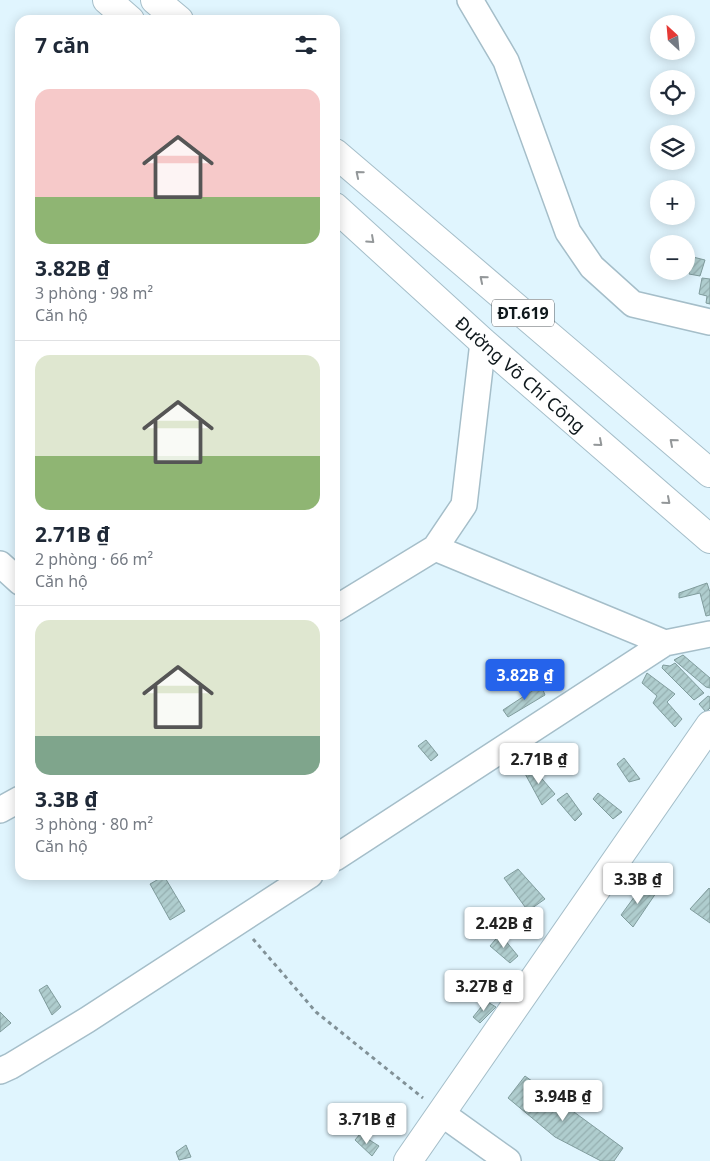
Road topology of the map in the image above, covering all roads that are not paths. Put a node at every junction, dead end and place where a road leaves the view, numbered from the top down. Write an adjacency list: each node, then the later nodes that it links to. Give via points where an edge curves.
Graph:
1 (107, 0): 4 (main road)
2 (155, 0): 5 (main road)
3 (470, 0): 8 (street, via 506,61 568,232 592,267 633,304)
4 (124, 15)
5 (173, 15)
6 (340, 157): 10 (main road, ĐT.619, one-way to 6)
7 (340, 212): 9 (main road, Đường Võ Chí Công / ĐT.619, one-way to 9)
8 (710, 322)
9 (483, 342): 11 (main road, Đường Võ Chí Công / ĐT.619, one-way to 11); 12 (street, via 464,505)
10 (710, 473)
11 (710, 539)
12 (435, 548): 15 (street); 17 (street)
13 (0, 564): 14 (street)
14 (15, 578)
15 (340, 607)
16 (710, 634): 17 (street)
17 (664, 643): 21 (street)
18 (710, 725): 24 (main road)
19 (15, 802): 20 (street)
20 (0, 810)
21 (340, 855)
22 (302, 880): 23 (street, via 87,1020)
23 (0, 1070)
24 (441, 1113): 25 (main road); 26 (street)
25 (408, 1161)
26 (508, 1161)

